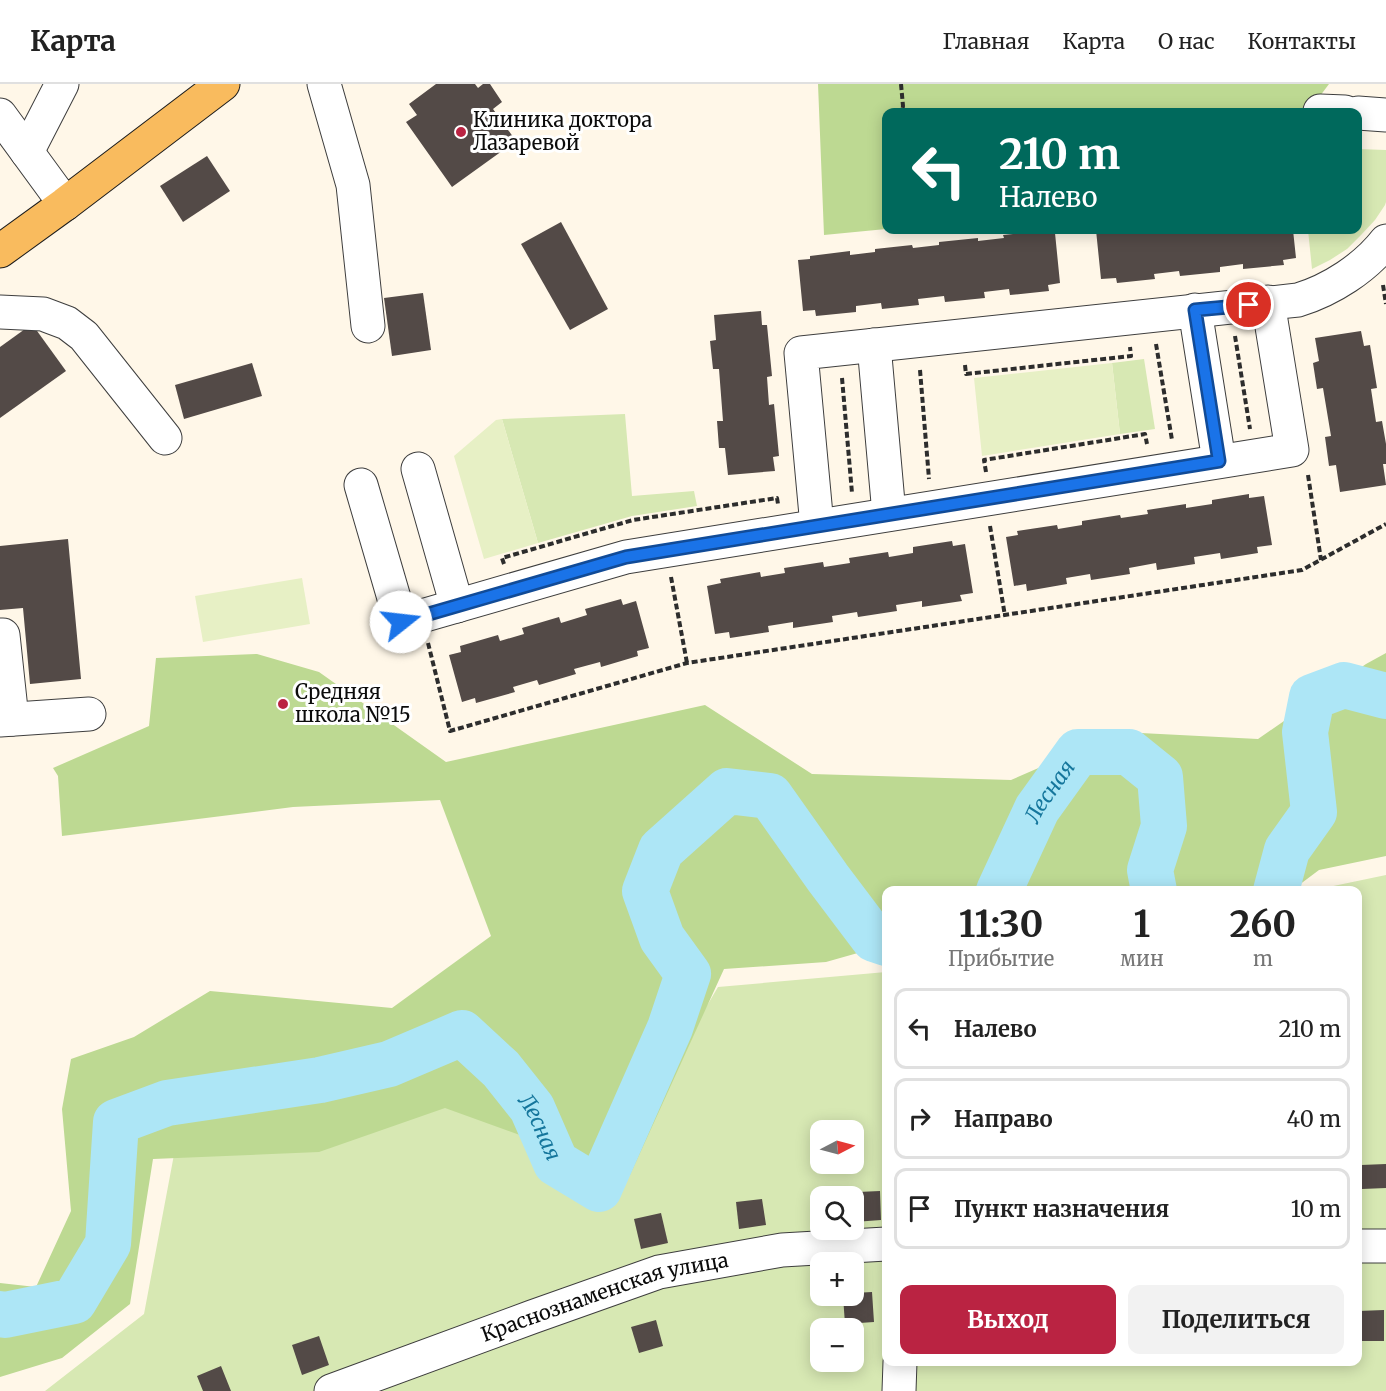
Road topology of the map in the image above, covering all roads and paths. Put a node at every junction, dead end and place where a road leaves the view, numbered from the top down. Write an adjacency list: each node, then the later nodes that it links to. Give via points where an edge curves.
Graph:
1 (62, 84): 9 (street)
2 (223, 84): 10 (main road)
3 (324, 84): 18 (street, via 352,185)
4 (901, 84): 5 (path)
5 (903, 108)
6 (1362, 113): 8 (street)
7 (0, 115): 9 (street)
8 (1386, 115)
9 (27, 152): 10 (street)
10 (65, 204): 12 (main road)
11 (1386, 241): 13 (street, via 1349,274 1319,293)
12 (0, 251)
13 (1268, 303): 14 (street); 23 (street, via 1292,450)
14 (1230, 307): 15 (street); 23 (path)
15 (1195, 310): 17 (street); 24 (street)
16 (0, 312): 22 (street, via 43,314 67,323 84,336)
17 (1152, 315): 19 (street); 25 (path)
18 (368, 326)
19 (917, 340): 20 (street); 29 (path)
20 (874, 345): 21 (street); 30 (street)
21 (840, 349): 32 (path); 35 (street, via 801,353)
22 (165, 438)
23 (1254, 456): 24 (street)
24 (1219, 461): 25 (street)
25 (1176, 468): 29 (street)
26 (418, 469): 37 (street)
27 (361, 485): 38 (street, via 401,622)
28 (777, 498): 31 (path)
29 (931, 508): 30 (street)
30 (889, 514): 32 (street)
31 (633, 520)
32 (855, 520): 35 (street)
33 (1386, 524): 39 (path, via 1302,570)
34 (990, 525): 39 (path)
35 (817, 526): 37 (street, via 626,557)
36 (671, 575): 41 (path)
37 (457, 606): 38 (street)
38 (422, 616): 41 (path, via 450,731)
39 (1005, 616): 41 (path)
40 (0, 635): 43 (street)
41 (687, 663)
42 (89, 714): 43 (street)
43 (6, 719)
44 (882, 1244): 48 (street, Краснознаменская улица, via 782,1250 659,1272)
45 (1362, 1246): 46 (street)
46 (1386, 1246)
47 (900, 1366): 49 (street)
48 (332, 1391)
49 (899, 1391)

